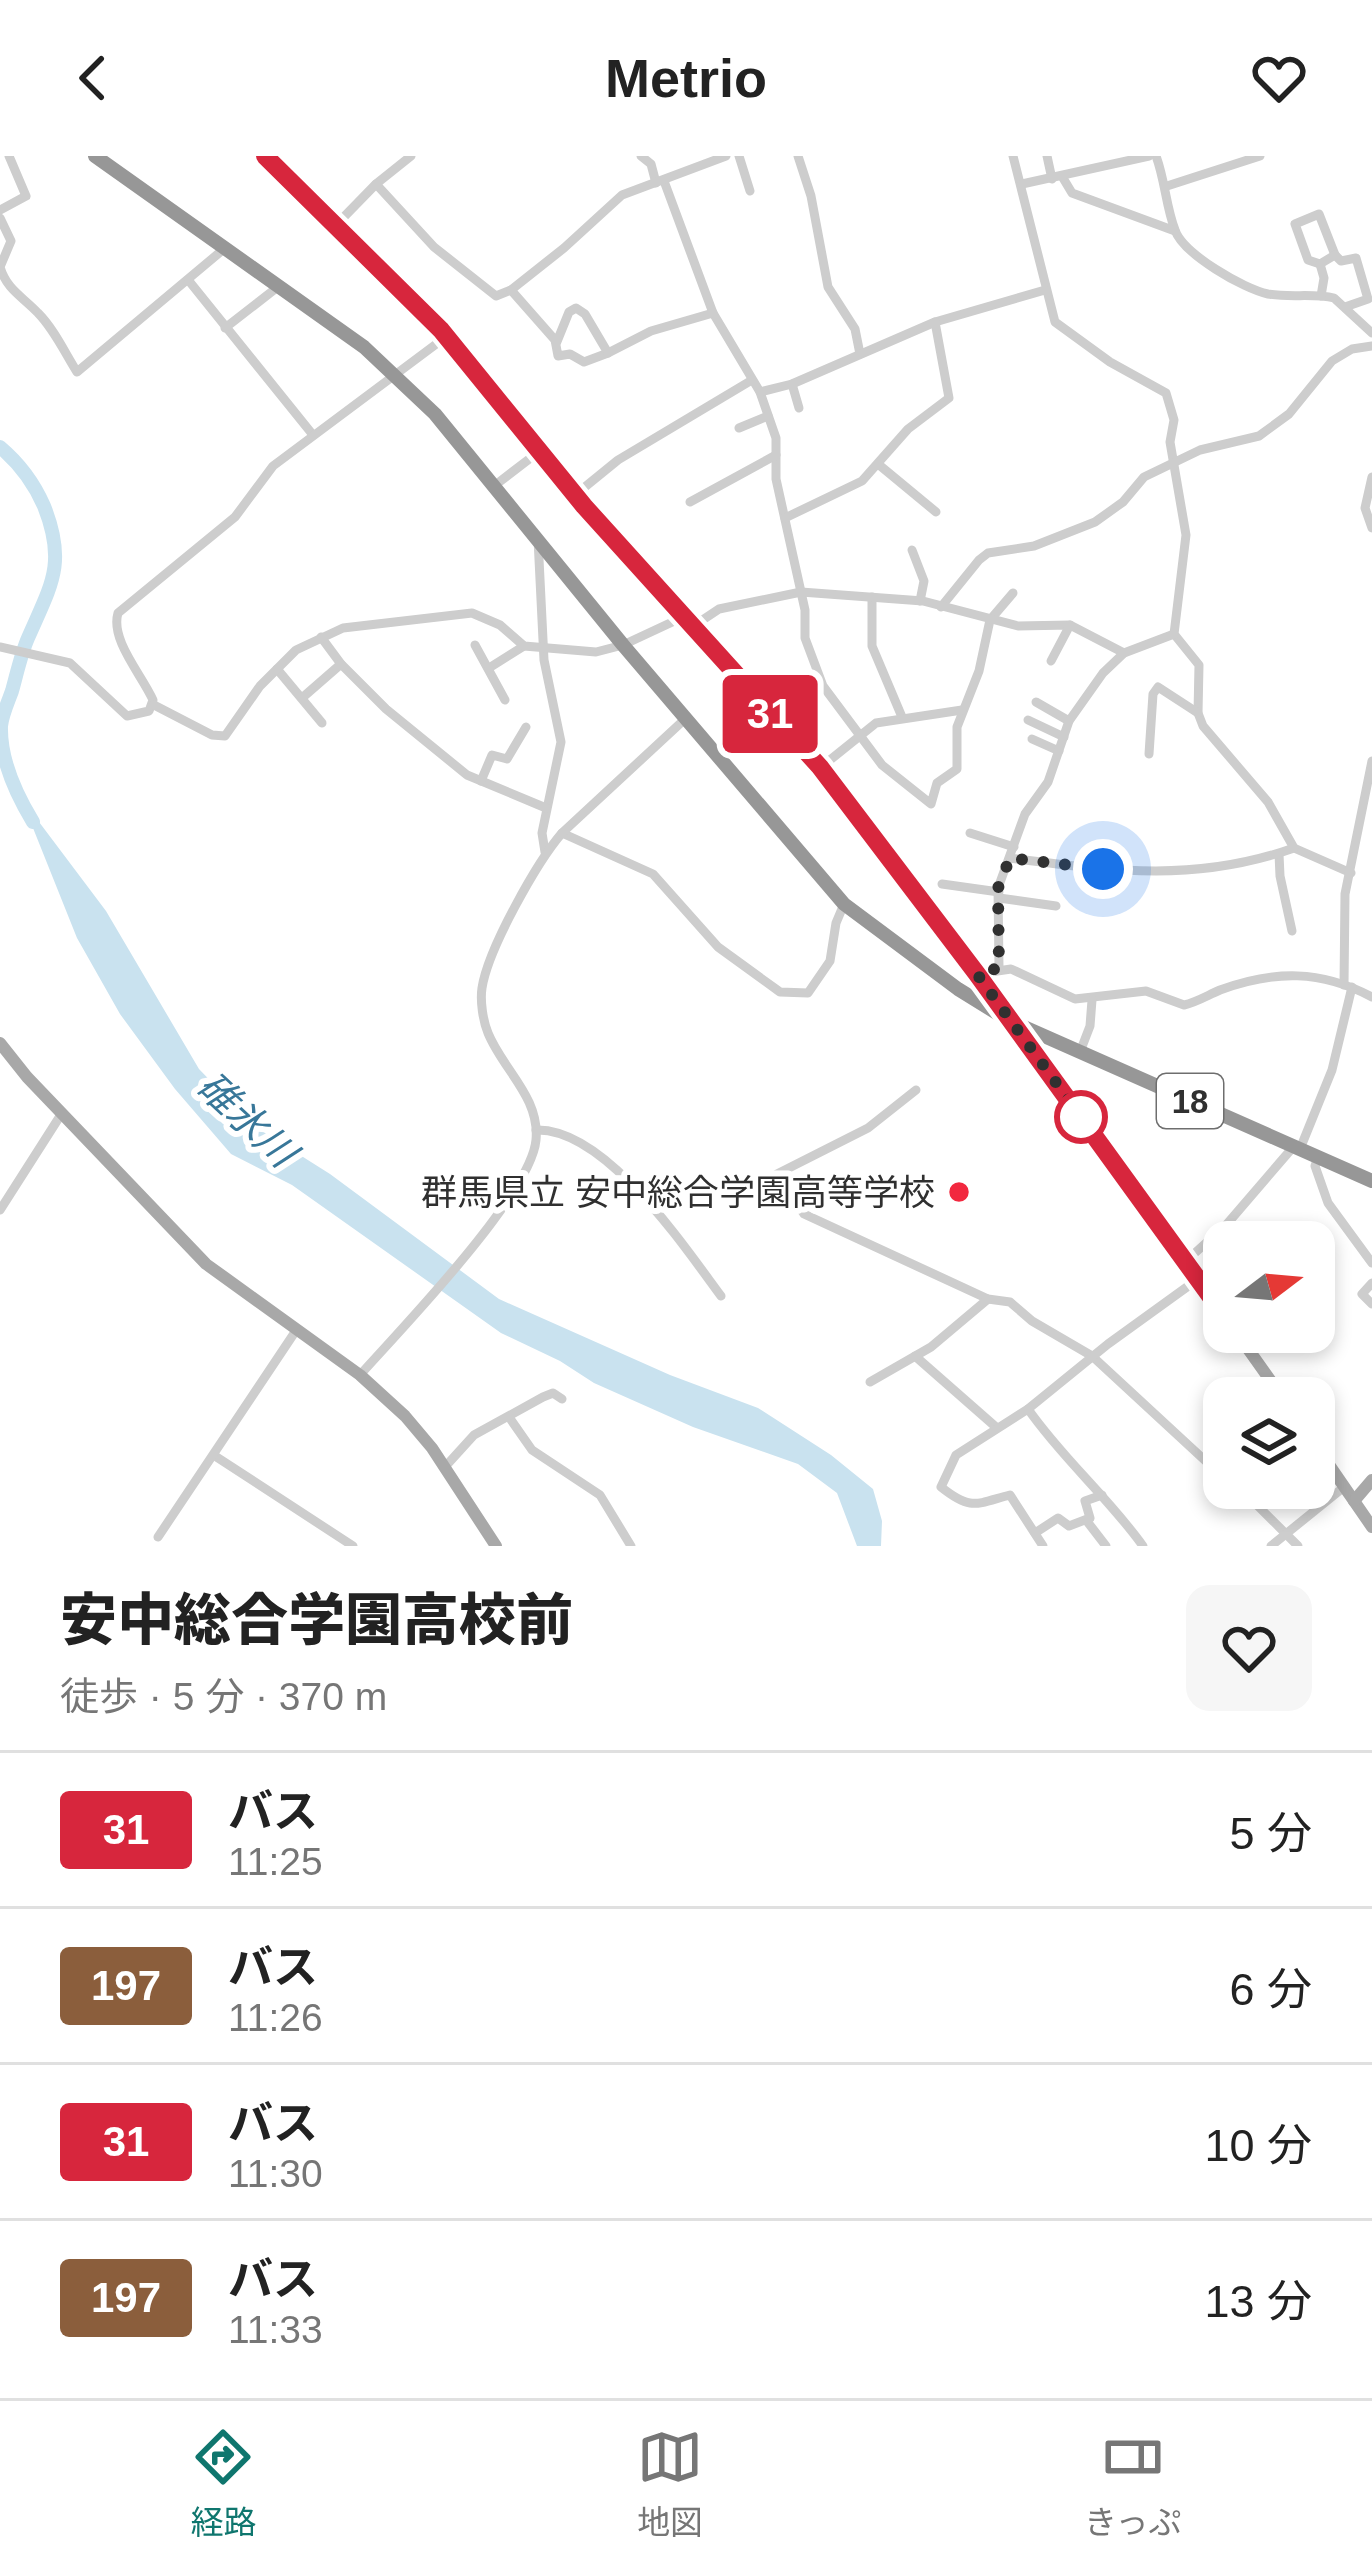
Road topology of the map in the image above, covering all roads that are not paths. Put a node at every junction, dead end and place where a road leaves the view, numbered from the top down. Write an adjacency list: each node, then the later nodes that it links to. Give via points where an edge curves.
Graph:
1 (9, 156): 19 (street, via 26,196)
2 (95, 156): 22 (highway, 18)
3 (265, 156): 20 (main road)
4 (411, 156): 15 (street)
5 (640, 156): 14 (street)
6 (726, 156): 14 (street)
7 (739, 156): 18 (street)
8 (798, 156): 40 (street, via 828,287)
9 (1013, 156): 16 (street)
10 (1047, 156): 13 (street)
11 (1152, 156): 13 (street); 17 (street)
12 (1260, 156): 17 (street)
13 (1057, 178): 16 (street); 21 (street, via 1072,193)
14 (660, 182): 28 (street, via 622,195); 32 (street)
15 (376, 184): 20 (street); 28 (street, via 434,247 496,296)
16 (1022, 184): 29 (street)
17 (1167, 186): 21 (street)
18 (750, 191)
19 (0, 214): 26 (street, via 10,241)
20 (338, 224): 36 (main road)
21 (1175, 231): 30 (street, via 1242,285)
22 (226, 248): 25 (street); 27 (highway, 18)
23 (1335, 255): 24 (street); 24 (street, via 1319,214 1295,224 1309,260); 31 (street, via 1356,258 1368,298)
24 (1320, 263): 30 (street)
25 (189, 281): 26 (street, via 77,372 40,314); 34 (street)
26 (3, 282)
27 (279, 286): 34 (street); 41 (highway, 18)
28 (511, 290): 37 (street)
29 (1046, 290): 33 (street); 51 (street, via 1055,322 1166,393)
30 (1321, 296): 31 (street)
31 (1346, 307): 35 (street)
32 (712, 313): 39 (street); 42 (street)
33 (935, 322): 40 (street); 52 (street, via 949,398)
34 (225, 328): 48 (street)
35 (1372, 333)
36 (447, 336): 41 (street); 49 (main road)
37 (556, 344): 39 (street, via 558,356 584,362); 39 (street, via 576,308)
38 (1372, 346): 51 (street, via 1332,361 1289,414 1258,436)
39 (608, 353)
40 (860, 353): 43 (street)
41 (396, 375): 48 (street); 54 (highway, 18)
42 (752, 380): 44 (street); 55 (street)
43 (792, 384): 44 (street); 45 (street)
44 (760, 392): 46 (street)
45 (799, 407)
46 (768, 416): 47 (street); 50 (street)
47 (740, 428)
48 (313, 435): 85 (street, via 273,466 235,517 118,613 118,634)
49 (541, 450): 54 (street); 55 (main road)
50 (776, 455): 56 (street); 58 (street)
51 (1174, 463): 66 (street, via 1144,477 1095,522 1034,546 988,553); 70 (street, via 1186,535)
52 (878, 464): 57 (street); 58 (street, via 862,481)
53 (1372, 477): 59 (street, via 1365,508)
54 (494, 486): 60 (highway, 18)
55 (575, 495): 68 (main road)
56 (690, 502)
57 (936, 512)
58 (785, 518): 62 (street)
59 (1372, 528)
60 (538, 538): 74 (highway, 18); 76 (street)
61 (912, 550): 65 (street, via 923,580)
62 (801, 592): 64 (street); 68 (street); 94 (street, via 805,638 823,686)
63 (1013, 593): 67 (street)
64 (872, 598): 65 (street); 88 (street, via 872,646)
65 (920, 601): 66 (street)
66 (941, 607): 67 (street)
67 (990, 620): 69 (street); 86 (street)
68 (688, 622): 74 (street); 100 (main road)
69 (1070, 625): 77 (street); 78 (street)
70 (1174, 634): 77 (street); 87 (street, via 1198,665)
71 (320, 637): 73 (street, via 364,623 472,614); 79 (street); 81 (street)
72 (475, 645): 80 (street)
73 (524, 646): 76 (street); 80 (street)
74 (623, 646): 76 (street); 89 (highway, 18)
75 (0, 647): 85 (street, via 76,668 127,716)
76 (543, 647): 102 (street, via 560,728)
77 (1124, 653): 91 (street)
78 (1051, 661)
79 (341, 664): 82 (street); 101 (street)
80 (489, 668): 83 (street)
81 (277, 669): 82 (street); 85 (street, via 225,736)
82 (302, 698): 92 (street)
83 (505, 700)
84 (1036, 702): 91 (street)
85 (154, 705)
86 (962, 710): 88 (street); 94 (street, via 959,762 937,783 931,804 882,765)
87 (1198, 713): 98 (street, via 1158,687); 105 (street)
88 (902, 717): 94 (street)
89 (685, 719): 103 (street); 112 (highway, 18)
90 (1028, 720): 95 (street)
91 (1069, 721): 95 (street)
92 (322, 723)
93 (526, 728): 101 (street, via 507,759 492,755)
94 (861, 733): 100 (street)
95 (1064, 737): 97 (street)
96 (1032, 739): 97 (street)
97 (1059, 751): 107 (street)
98 (1149, 754)
99 (1372, 761): 109 (street)
100 (820, 767): 116 (main road)
101 (481, 781): 102 (street)
102 (546, 808): 106 (street)
103 (562, 832): 106 (street); 112 (street, via 653,874 718,947 780,992 808,994 830,961)
104 (970, 833): 107 (street)
105 (1294, 848): 108 (street); 109 (street)
106 (545, 852): 125 (street, via 482,988 487,1032 524,1091)
107 (1012, 852): 108 (street, via 1133,873 1187,873); 111 (street)
108 (1279, 854): 114 (street)
109 (1351, 873): 117 (street, via 1343,918)
110 (942, 884): 111 (street)
111 (999, 895): 113 (street); 115 (street)
112 (844, 904): 120 (highway, 18)
113 (1057, 906)
114 (1292, 931)
115 (999, 968): 116 (street); 119 (street)
116 (977, 974): 120 (main road)
117 (1348, 986): 118 (street); 119 (street, via 1306,974 1184,1005 1146,992); 126 (street, via 1332,1070)
118 (1372, 997)
119 (1092, 1000): 122 (street)
120 (1008, 1020): 122 (highway, 18); 130 (main road)
121 (0, 1042): 124 (main road)
122 (1080, 1053): 126 (highway, 18)
123 (916, 1090): 136 (street, via 868,1128 777,1174 804,1214)
124 (62, 1113): 129 (street); 138 (main road, via 206,1264)
125 (536, 1130): 135 (street, via 558,1130 636,1185); 141 (street, via 523,1175)
126 (1297, 1147): 127 (highway, 18); 130 (street)
127 (1318, 1157): 128 (highway, 18); 131 (street, via 1328,1203)
128 (1372, 1180)
129 (0, 1210)
130 (1186, 1261): 132 (main road)
131 (1372, 1264)
132 (1198, 1279): 134 (main road); 140 (street)
133 (1372, 1283): 137 (street, via 1362,1294)
134 (1203, 1286)
135 (722, 1296)
136 (988, 1299): 139 (street); 140 (street, via 1010,1302)
137 (1372, 1304)
138 (297, 1329): 141 (main road); 147 (street)
139 (915, 1356): 142 (street); 146 (street)
140 (1092, 1356): 144 (street); 148 (street)
141 (360, 1375): 149 (main road, via 420,1432)
142 (870, 1382)
143 (562, 1399): 145 (street, via 553,1393)
144 (1028, 1409): 146 (street); 153 (street)
145 (509, 1417): 149 (street, via 474,1435); 163 (street, via 532,1450 600,1495)
146 (997, 1428): 158 (street, via 956,1455 941,1487 977,1505 1010,1495)
147 (215, 1456): 160 (street); 161 (street)
148 (1203, 1459)
149 (444, 1468): 162 (main road)
150 (1335, 1474): 152 (main road)
151 (1372, 1480): 154 (main road)
152 (1344, 1487): 154 (main road); 159 (street)
153 (1102, 1495): 156 (street, via 1085,1501); 166 (street)
154 (1354, 1501): 157 (main road)
155 (1262, 1509): 159 (street)
156 (1086, 1520): 158 (street, via 1069,1526 1058,1518); 165 (street)
157 (1372, 1527)
158 (1035, 1533): 164 (street)
159 (1287, 1533): 167 (street); 168 (street)
160 (158, 1538)
161 (353, 1546)
162 (496, 1546)
163 (631, 1546)
164 (1043, 1546)
165 (1106, 1546)
166 (1143, 1546)
167 (1271, 1546)
168 (1298, 1546)

